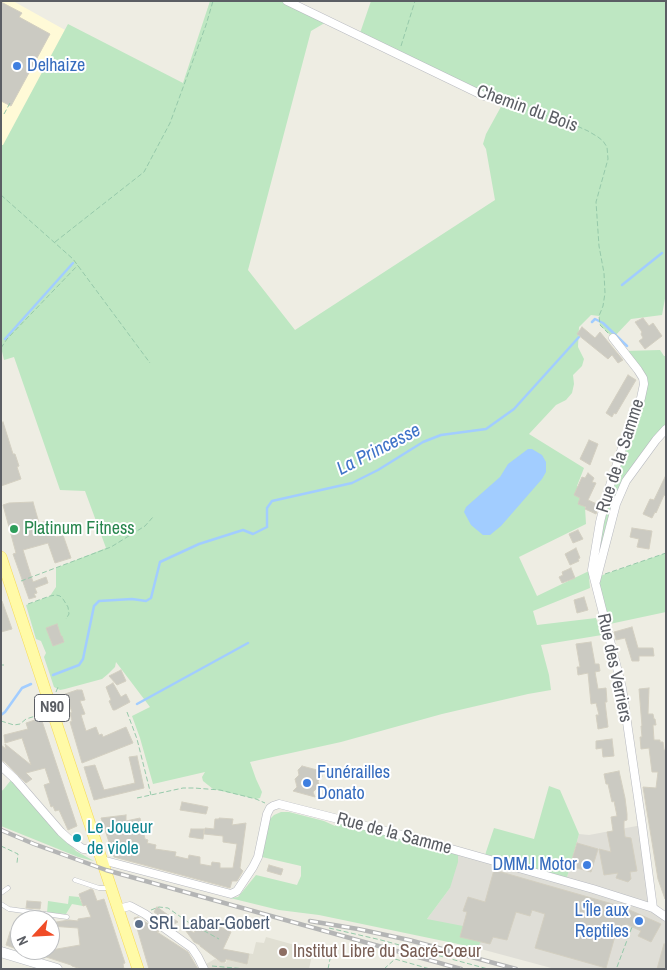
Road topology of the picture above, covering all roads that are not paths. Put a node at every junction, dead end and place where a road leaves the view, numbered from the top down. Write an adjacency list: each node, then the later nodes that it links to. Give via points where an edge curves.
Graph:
1 (287, 1): 2 (street, Chemin du Bois)
2 (484, 96)
3 (613, 338): 6 (street, Rue de la Samme, via 638,370 644,384 608,489 592,570)
4 (666, 428): 6 (street, Rue des Verriers, via 626,481 616,504)
5 (1, 556): 8 (main road, N90)
6 (596, 580): 15 (street, Rue des Verriers, via 622,688)
7 (1, 766): 8 (street, via 70,840 83,849)
8 (98, 847): 9 (main road, N90)
9 (102, 860): 12 (main road, N90); 15 (street, Rue de la Samme, via 231,894 237,891 253,867 268,811 279,804 409,836)
10 (75, 880): 12 (lane, via 99,888)
11 (8, 888): 13 (lane)
12 (111, 888): 16 (main road, N90)
13 (1, 893)
14 (1, 904): 17 (lane, via 9,910)
15 (653, 908): 18 (street)
16 (118, 909): 21 (main road, N90); 22 (street, via 130,906 145,914 192,948)
17 (67, 916)
18 (666, 917)
19 (1, 952): 20 (street)
20 (57, 969)
21 (138, 969)
22 (204, 969)

